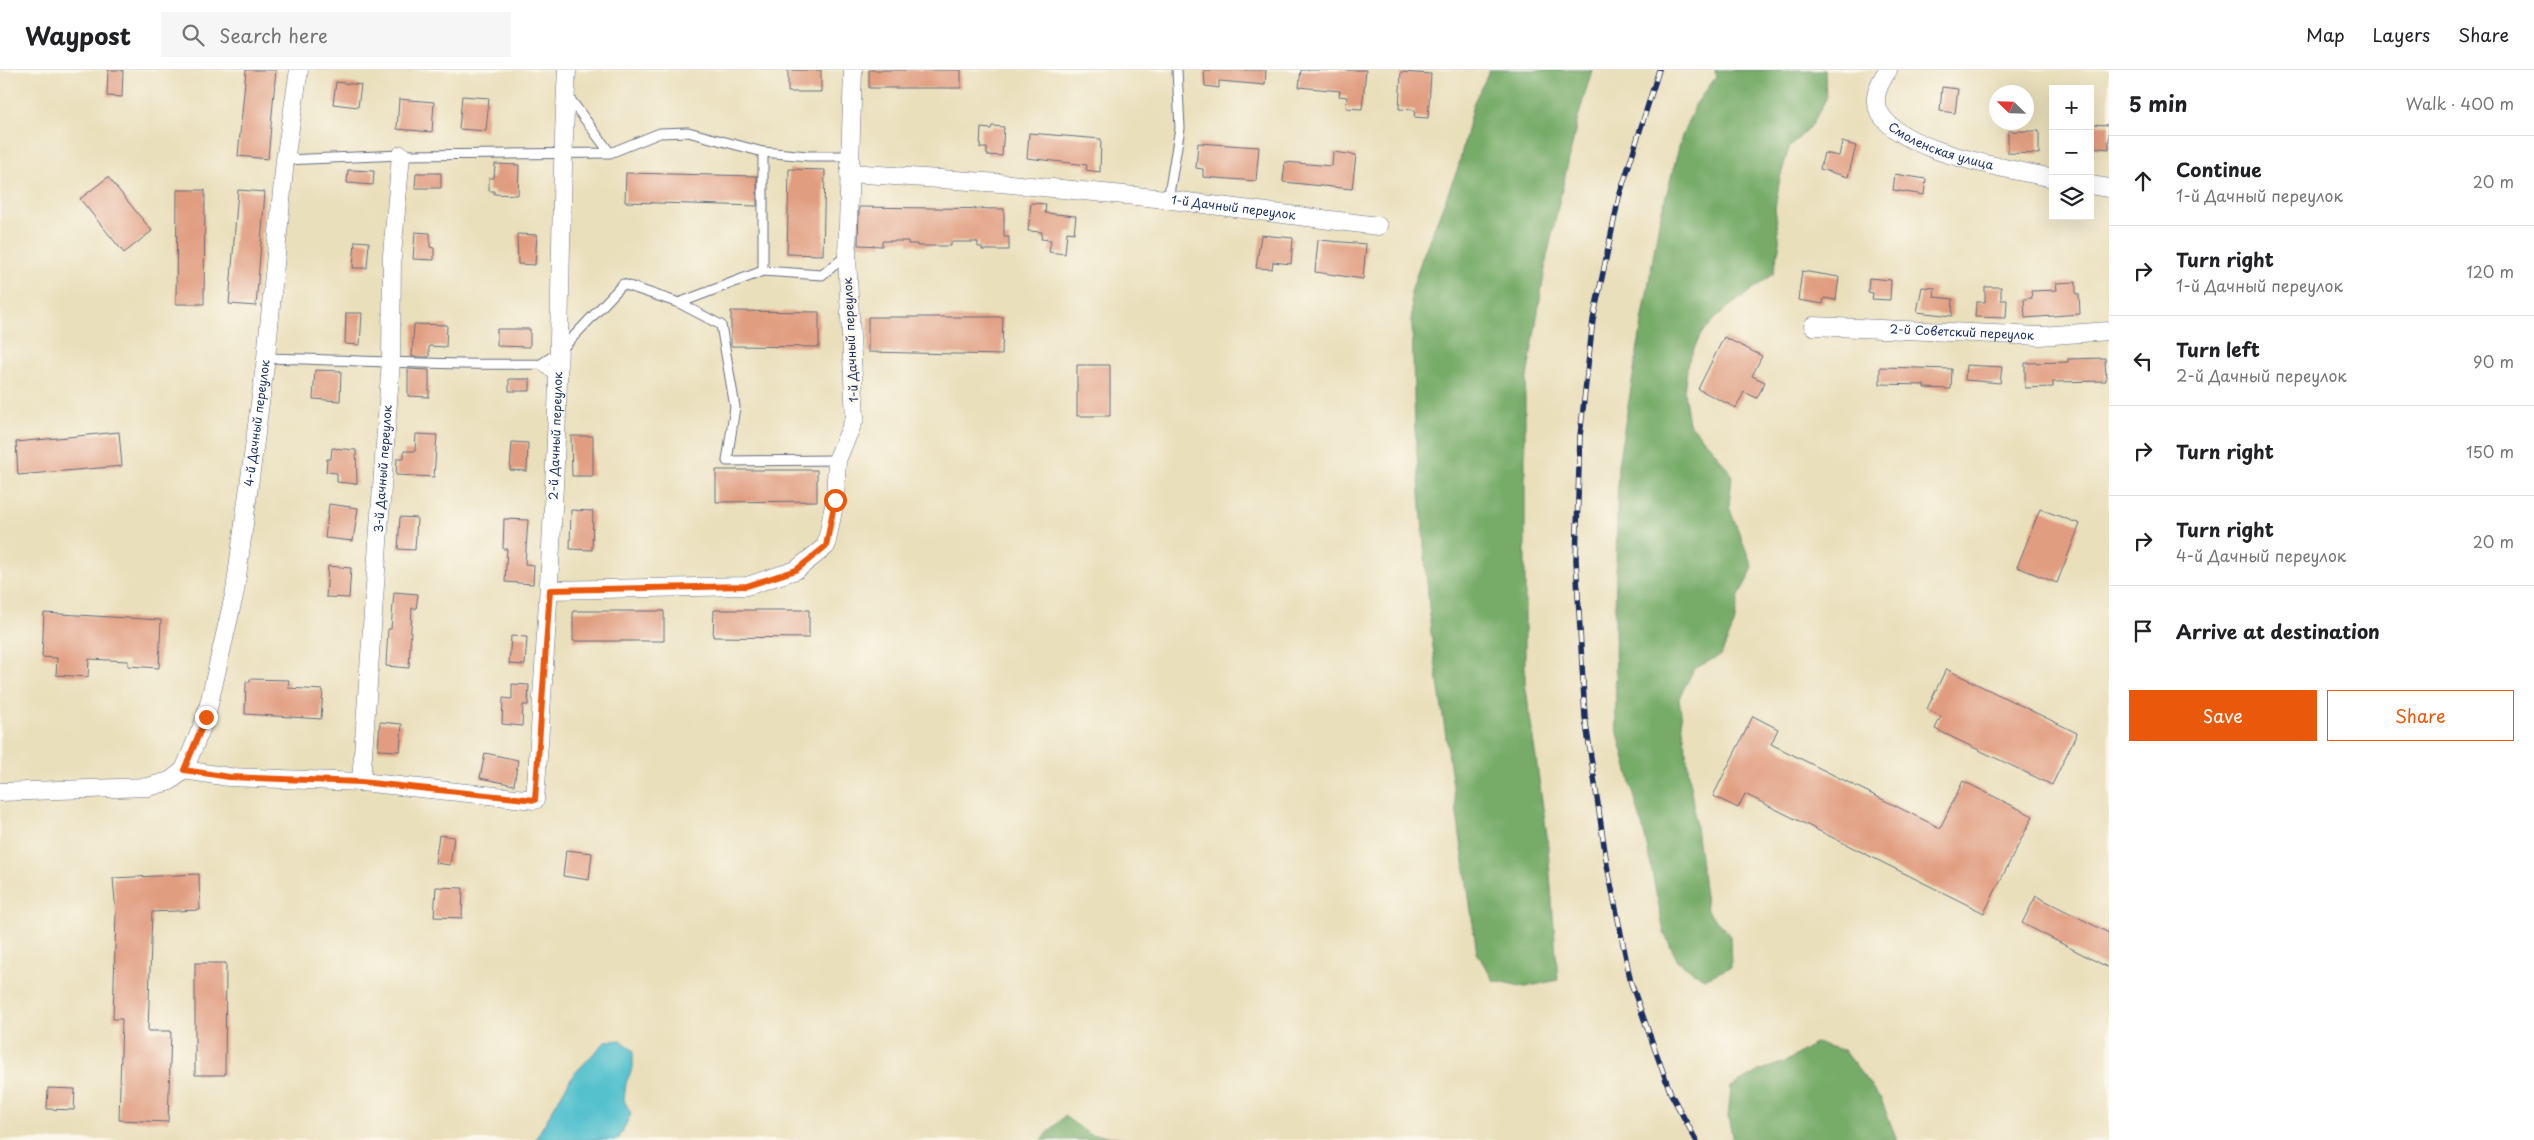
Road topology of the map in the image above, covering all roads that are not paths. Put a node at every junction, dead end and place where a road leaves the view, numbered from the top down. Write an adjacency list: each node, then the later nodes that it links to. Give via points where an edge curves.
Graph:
1 (299, 70): 11 (street, 4-й Дачный переулок)
2 (567, 70): 6 (street, 2-й Дачный переулок)
3 (853, 70): 12 (street, 1-й Дачный переулок)
4 (1177, 70): 16 (lane, via 1180,128)
5 (1888, 70): 13 (street, Смоленская улица, via 1881,80 1876,102 1884,118 1898,133 1940,152)
6 (565, 94): 8 (street, 2-й Дачный переулок); 9 (lane)
7 (763, 152): 9 (lane, via 688,132 660,133); 12 (lane, via 808,156); 19 (lane)
8 (562, 153): 9 (lane); 10 (lane); 23 (street, 2-й Дачный переулок)
9 (610, 153)
10 (401, 155): 11 (lane); 25 (street, 3-й Дачный переулок, via 392,255)
11 (285, 160): 24 (street, 4-й Дачный переулок)
12 (849, 165): 16 (street, 1-й Дачный переулок); 18 (street, 1-й Дачный переулок)
13 (2049, 177)
14 (2094, 186): 15 (street)
15 (2109, 188)
16 (1168, 200): 17 (street, 1-й Дачный переулок)
17 (1378, 226)
18 (847, 256): 19 (lane, via 822,274); 28 (street, 1-й Дачный переулок, via 855,418)
19 (763, 271): 20 (lane)
20 (679, 303): 23 (lane, via 623,284); 28 (lane, via 721,325 735,408 727,461)
21 (1813, 326): 22 (street, 2-й Советский переулок, via 2040,336)
22 (2109, 331)
23 (559, 352): 26 (lane); 27 (street, 2-й Дачный переулок)
24 (266, 358): 25 (lane); 30 (street, 4-й Дачный переулок, via 226,635 206,717)
25 (391, 360): 26 (lane, via 467,365); 31 (street, 3-й Дачный переулок)
26 (542, 364): 27 (lane)
27 (558, 380): 29 (street, 2-й Дачный переулок)
28 (837, 460): 29 (street, 1-й Дачный переулок, via 835,500 826,546 796,570 747,586)
29 (550, 590): 31 (street, 2-й Дачный переулок, via 535,800)
30 (184, 770): 31 (street, via 229,777); 32 (street, via 170,781 148,787)
31 (361, 782)
32 (0, 792)

